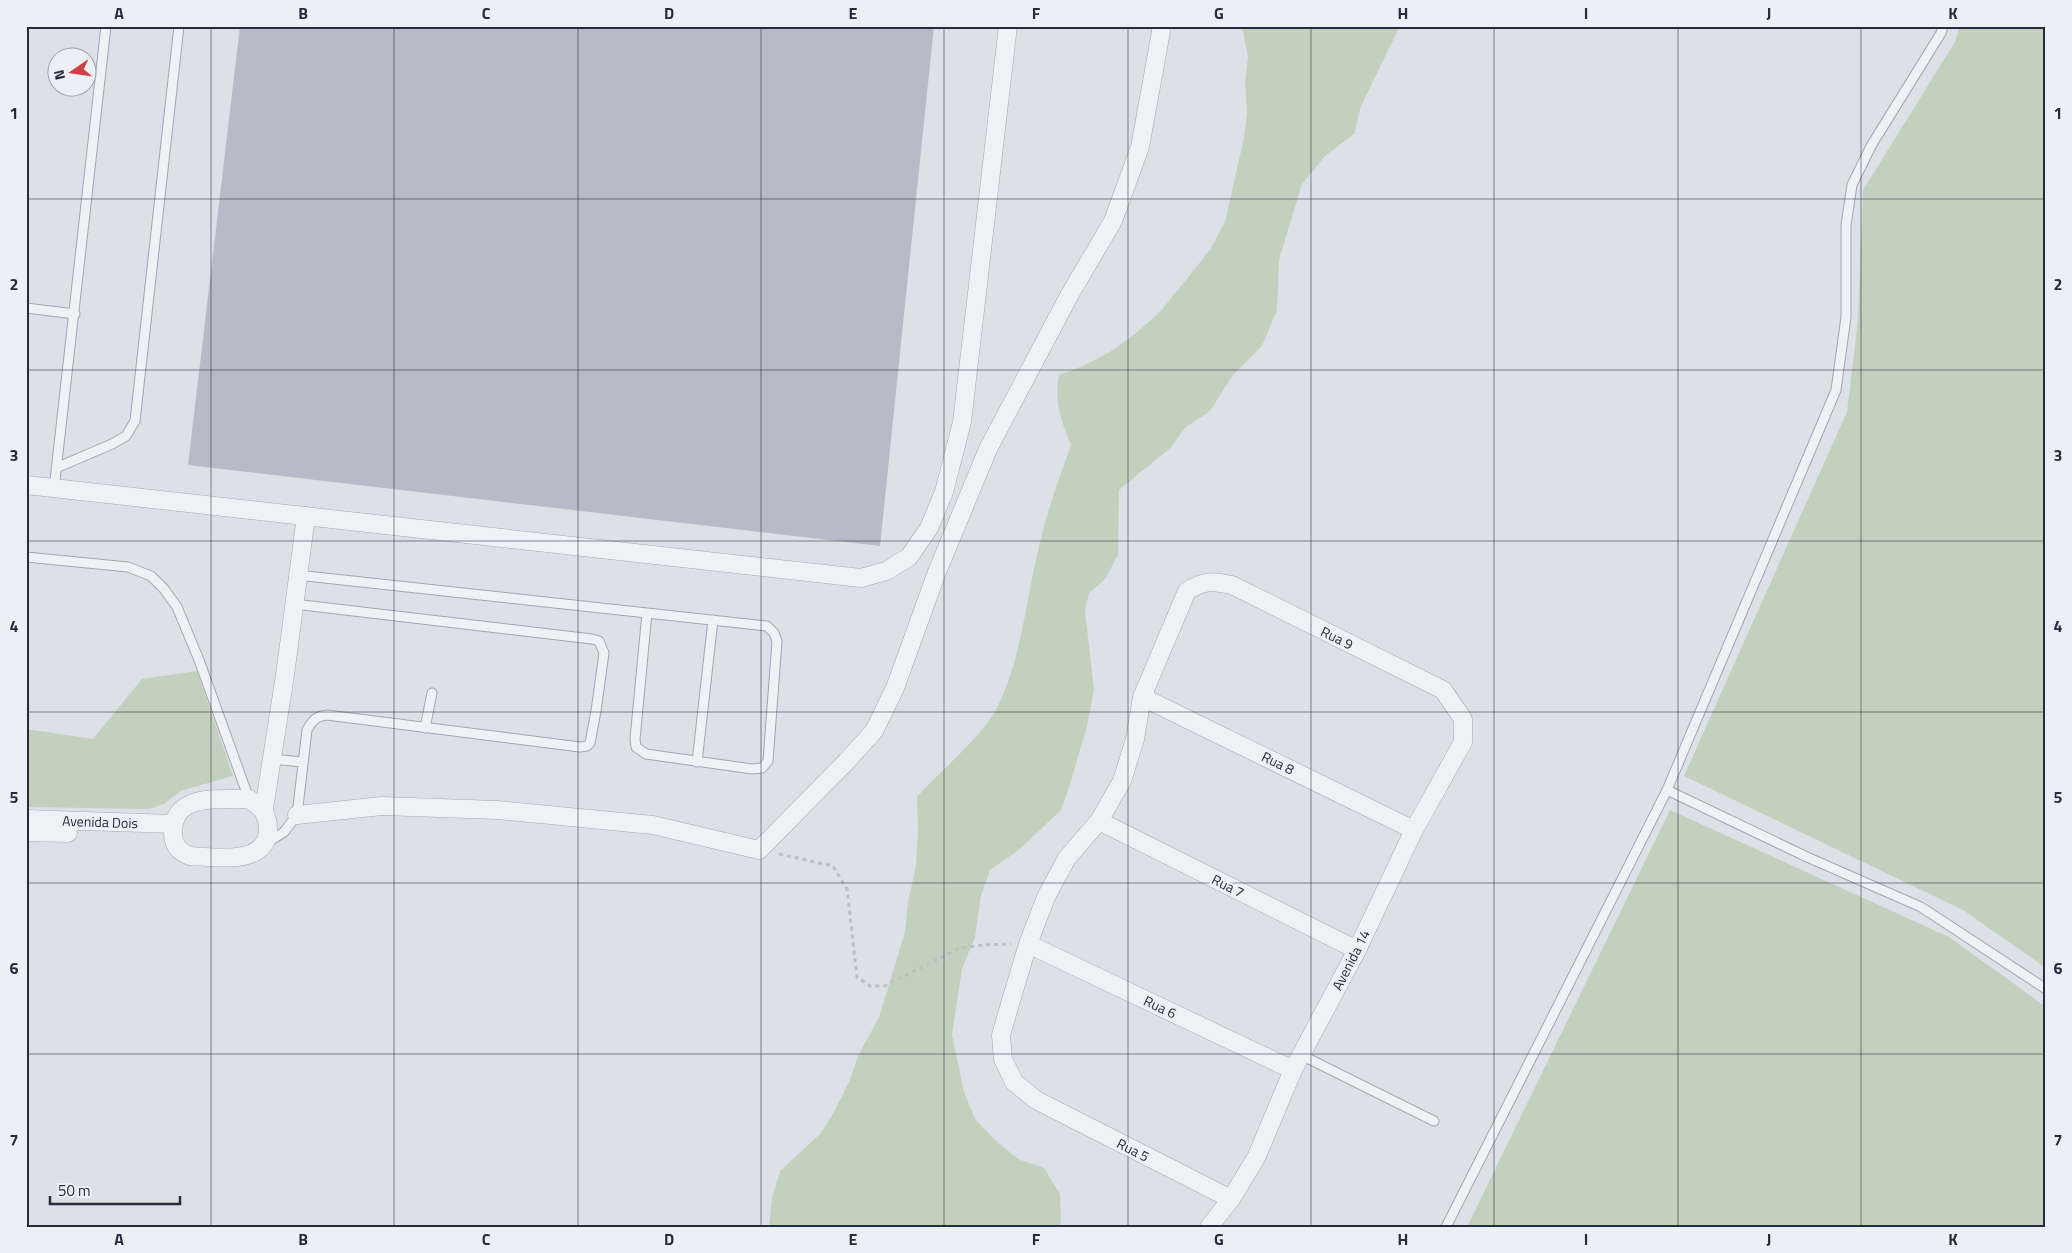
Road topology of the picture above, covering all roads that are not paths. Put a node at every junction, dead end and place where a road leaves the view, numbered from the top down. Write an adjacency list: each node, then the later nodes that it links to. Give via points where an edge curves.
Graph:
1 (106, 26): 7 (lane)
2 (179, 26): 8 (lane, via 135,421 126,436)
3 (1008, 26): 11 (street, via 962,422 944,492 929,528 909,557 886,571 861,578)
4 (1162, 26): 26 (street, via 1140,147 1113,221 1070,294 988,449 937,572 895,688 874,731 759,850 653,825 497,810 382,806)
5 (1943, 26): 24 (lane, via 1871,146 1852,185 1846,226 1846,317 1836,390)
6 (26, 308): 7 (lane)
7 (75, 314): 8 (lane)
8 (56, 468): 10 (lane)
9 (26, 485): 10 (street)
10 (54, 489): 11 (street)
11 (306, 516): 13 (street)
12 (26, 558): 25 (lane, via 128,567 152,576 177,607)
13 (297, 575): 14 (street); 15 (lane)
14 (294, 604): 20 (lane, via 592,639 602,646 604,653 596,712 587,746 580,748); 21 (street)
15 (647, 613): 16 (lane); 23 (lane, via 636,747 646,754)
16 (713, 620): 23 (lane); 23 (lane, via 766,626 774,633 777,641 768,761 762,768 752,770)
17 (1443, 690): 19 (street, Rua 9, via 1232,585 1212,581 1187,591); 30 (street, Avenida 14, via 1463,719 1463,742)
18 (432, 693): 20 (lane)
19 (1142, 696): 28 (street, Rua 9, via 1135,739 1122,781); 30 (street, Rua 8)
20 (426, 728): 22 (lane, via 319,716 307,730)
21 (271, 759): 22 (lane); 25 (street)
22 (303, 762): 26 (lane)
23 (697, 762)
24 (1667, 790): 35 (lane, via 1921,907); 40 (lane)
25 (256, 804): 29 (street, via 203,800 182,808 175,816); 32 (street, via 267,819)
26 (297, 815): 32 (lane, via 284,832)
27 (26, 819): 29 (street, Avenida Dois)
28 (1099, 821): 33 (street, Rua 5, via 1067,858 1046,897); 34 (street, Rua 7)
29 (173, 830): 31 (street, Avenida Dois); 32 (street, via 177,847 190,856 241,857 252,854)
30 (1414, 830): 34 (street, Avenida 14)
31 (26, 832)
32 (265, 844)
33 (1028, 944): 36 (street, Rua 6); 38 (street, Rua 5, via 1001,1035 1003,1059 1014,1082 1036,1100)
34 (1357, 950): 36 (street, Avenida 14)
35 (2046, 989)
36 (1297, 1062): 37 (lane); 38 (street, Avenida 14, via 1256,1158)
37 (1434, 1121)
38 (1231, 1199): 39 (street, Avenida 14)
39 (1210, 1226)
40 (1446, 1227)

